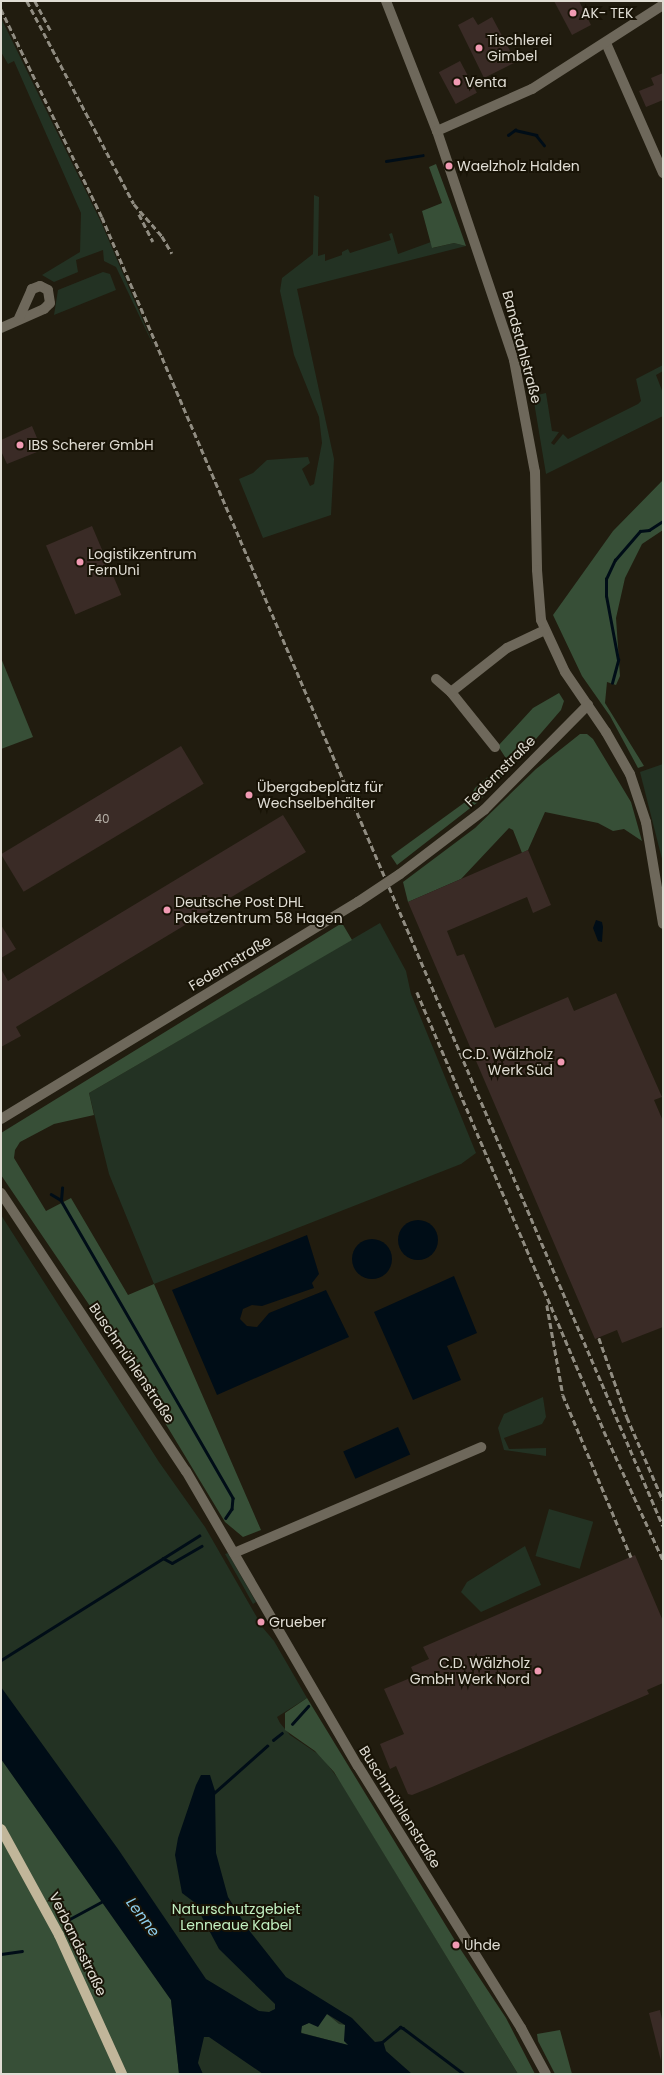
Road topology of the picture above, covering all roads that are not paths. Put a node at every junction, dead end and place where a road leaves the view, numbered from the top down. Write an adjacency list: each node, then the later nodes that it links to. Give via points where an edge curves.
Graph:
1 (386, 1): 4 (street, Bandstahlstraße)
2 (663, 5): 3 (street)
3 (606, 43): 4 (street, via 532,89); 5 (street)
4 (438, 131): 8 (street, Bandstahlstraße, via 501,315 521,391 535,472 538,593)
5 (663, 173)
6 (19, 318): 7 (street)
7 (1, 328)
8 (545, 630): 10 (street, via 507,648); 11 (street, Bandstahlstraße, via 565,672)
9 (436, 679): 10 (street)
10 (450, 692): 12 (street)
11 (588, 705): 13 (street, Bandstahlstraße, via 625,764 638,795 651,845); 14 (street, Federnstraße, bridge, via 484,810 400,874)
12 (495, 747)
13 (663, 924)
14 (1, 1119)
15 (1, 1193): 17 (street, Buschmühlenstraße, via 162,1433)
16 (481, 1446): 17 (street)
17 (234, 1553): 20 (street, Buschmühlenstraße, via 358,1766 521,2028)
18 (1, 1829): 19 (main road, Verbandsstraße, via 59,1934)
19 (122, 2074)
20 (546, 2074)

